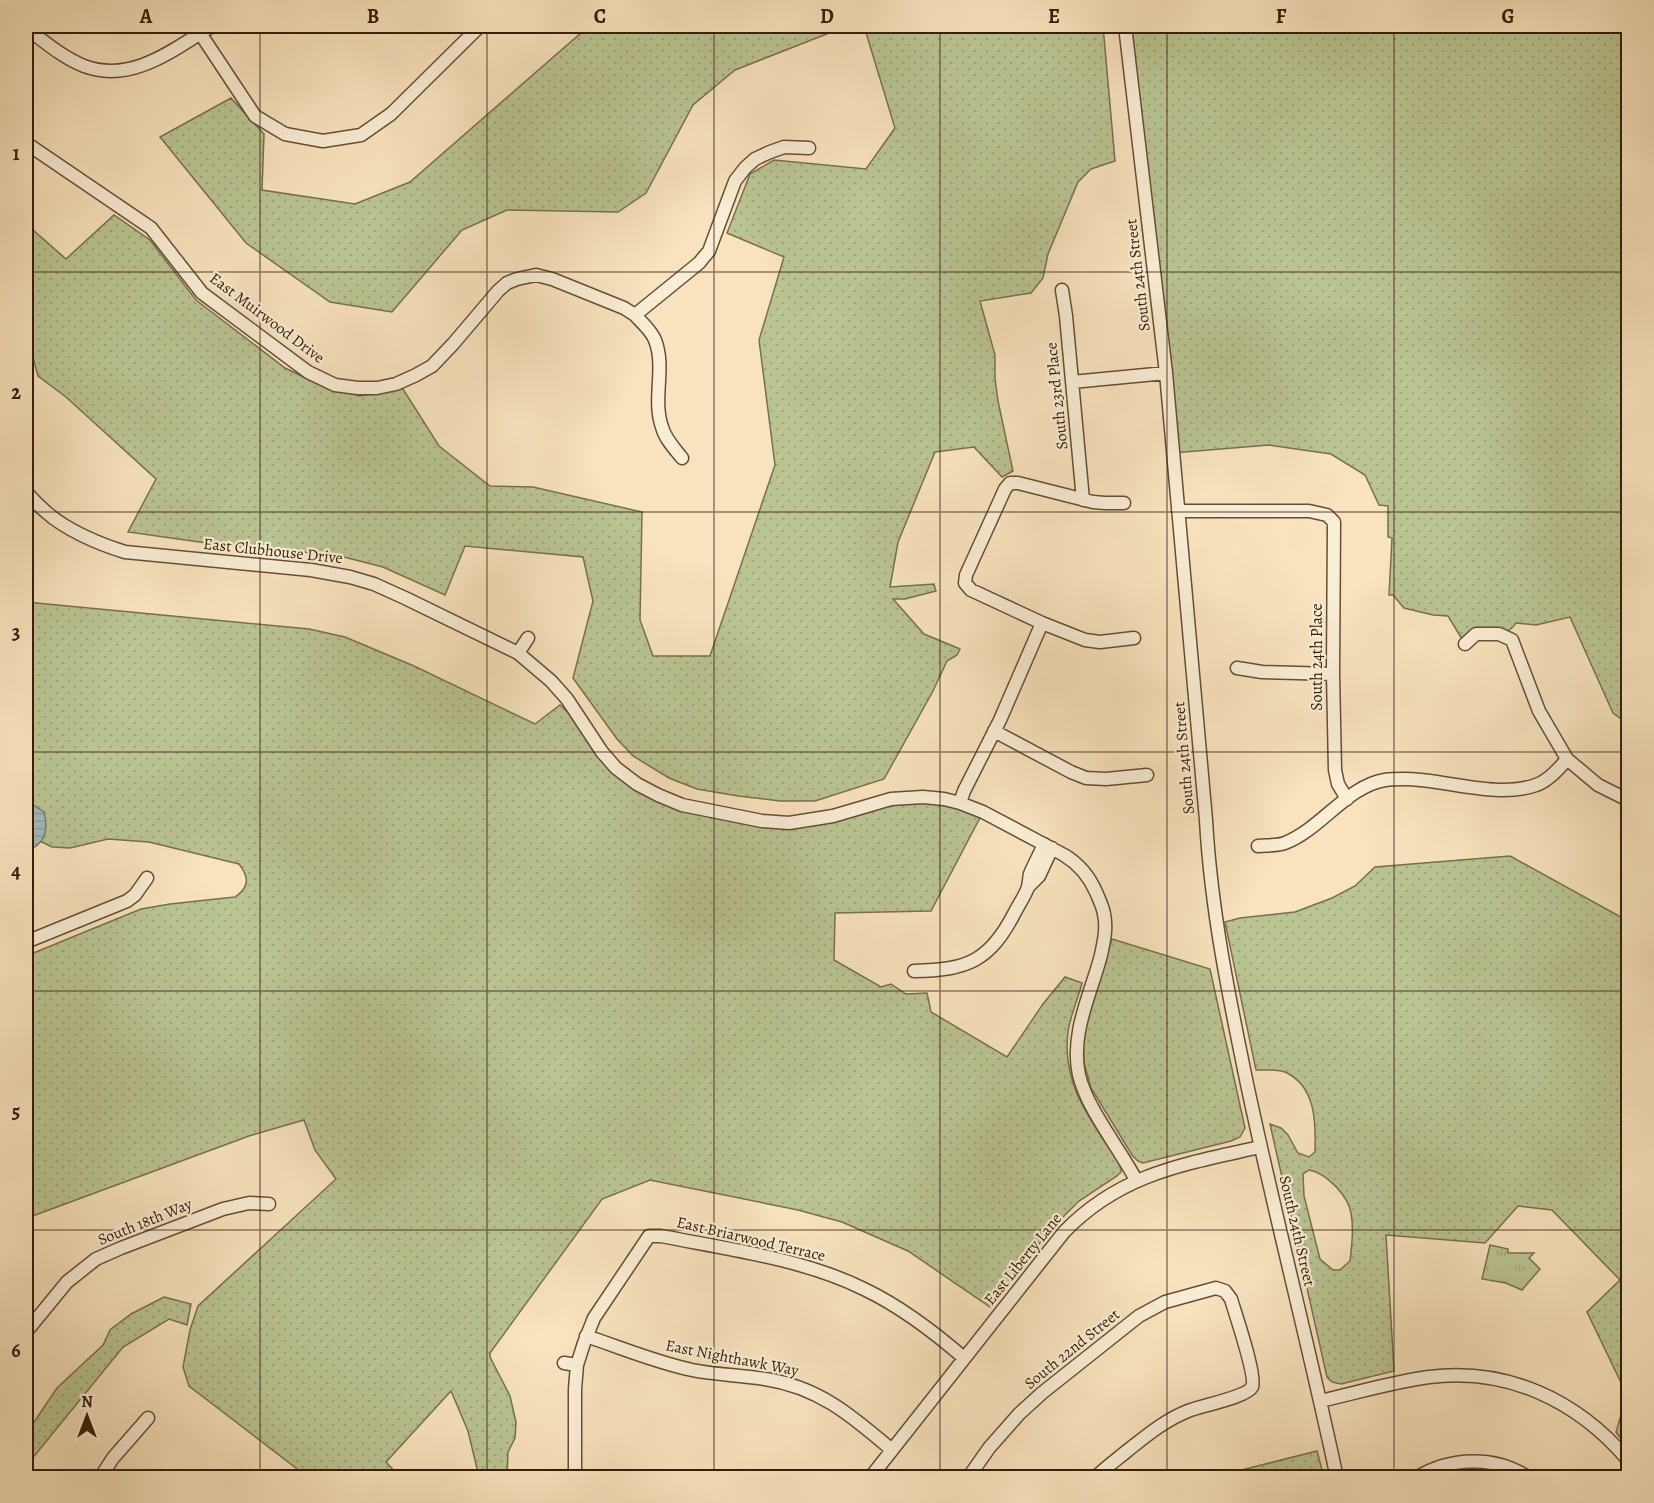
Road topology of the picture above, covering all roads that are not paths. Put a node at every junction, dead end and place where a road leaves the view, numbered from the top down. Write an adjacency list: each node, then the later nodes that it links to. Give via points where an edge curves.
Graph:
1 (212, 26): 5 (street)
2 (480, 26): 5 (street, via 391,114 361,135 323,141 285,134 255,116)
3 (1125, 26): 10 (street, South 24th Street)
4 (26, 28): 5 (street, via 85,66 124,72)
5 (201, 33)
6 (26, 142): 9 (street, East Muirwood Drive, via 151,228 202,293 308,372 335,385 378,388 396,384 432,366 498,291 517,279 536,275 552,279)
7 (809, 148): 9 (street, via 784,147 755,159 745,168 735,181 709,251)
8 (1062, 290): 11 (street, South 23rd Place)
9 (635, 315): 12 (street, via 655,339 659,357 658,412 666,438)
10 (1166, 373): 11 (street); 16 (street, South 24th Street)
11 (1072, 382): 14 (street, South 23rd Place)
12 (682, 458)
13 (26, 492): 21 (street, East Clubhouse Drive, via 47,513 104,546 125,552 350,577 405,598)
14 (1083, 500): 15 (street); 17 (street, via 1010,483 966,575 965,583 971,590)
15 (1124, 503)
16 (1178, 511): 23 (street, South 24th Place, via 1328,514 1334,522); 35 (street, South 24th Street, via 1214,907)
17 (1042, 623): 19 (street, via 1084,640); 24 (street)
18 (528, 638): 21 (street)
19 (1134, 638)
20 (1465, 644): 25 (street, via 1476,634 1499,634 1512,640 1539,711)
21 (518, 653): 29 (street, East Clubhouse Drive, via 567,699 616,768 637,784 682,805 789,823 833,816 891,799 923,797)
22 (1237, 668): 23 (street)
23 (1333, 674): 27 (street, South 24th Place, via 1335,770)
24 (994, 731): 26 (street, via 1086,777); 29 (street)
25 (1567, 759): 27 (street, via 1558,771 1537,785 1497,791 1386,779); 28 (street, via 1598,785)
26 (1147, 775)
27 (1347, 799): 31 (street, via 1319,823 1284,844)
28 (1629, 800)
29 (960, 803): 30 (street, East Clubhouse Drive)
30 (1048, 846): 34 (street, via 1000,939 970,963 947,970); 36 (street, East Clubhouse Drive, via 1084,872 1104,914 1105,937 1077,1039 1079,1075)
31 (1257, 846)
32 (147, 878): 33 (street, via 127,901)
33 (26, 942)
34 (914, 971)
35 (1260, 1147): 36 (street, East Liberty Lane); 43 (street, South 24th Street)
36 (1136, 1180): 40 (street, East Liberty Lane, via 1094,1205 1072,1224)
37 (270, 1204): 38 (street, South 18th Way, via 249,1203 223,1209 96,1259 67,1282)
38 (26, 1332)
39 (586, 1336): 40 (street, East Briarwood Terrace, via 642,1244 649,1236 661,1236 800,1264 865,1289); 42 (street); 45 (street, East Nighthawk Way, via 695,1371 765,1378 797,1386 834,1404)
40 (964, 1358): 45 (street, East Liberty Lane)
41 (564, 1363): 42 (street)
42 (577, 1365): 48 (street)
43 (1320, 1401): 46 (street, via 1429,1377 1491,1378 1526,1387 1568,1406 1600,1430); 52 (street, South 24th Street)
44 (148, 1419): 47 (street)
45 (892, 1450): 49 (street, East Liberty Lane)
46 (1629, 1460)
47 (100, 1478)
48 (575, 1478)
49 (870, 1478)
50 (968, 1478): 51 (street, South 22nd Street, via 999,1436 1027,1407 1139,1316 1165,1302 1216,1288 1225,1290 1252,1372 1250,1391 1188,1411 1160,1425)
51 (1095, 1478)
52 (1337, 1478)
53 (1416, 1478): 54 (street, via 1440,1466 1470,1461 1502,1465)
54 (1529, 1478)

